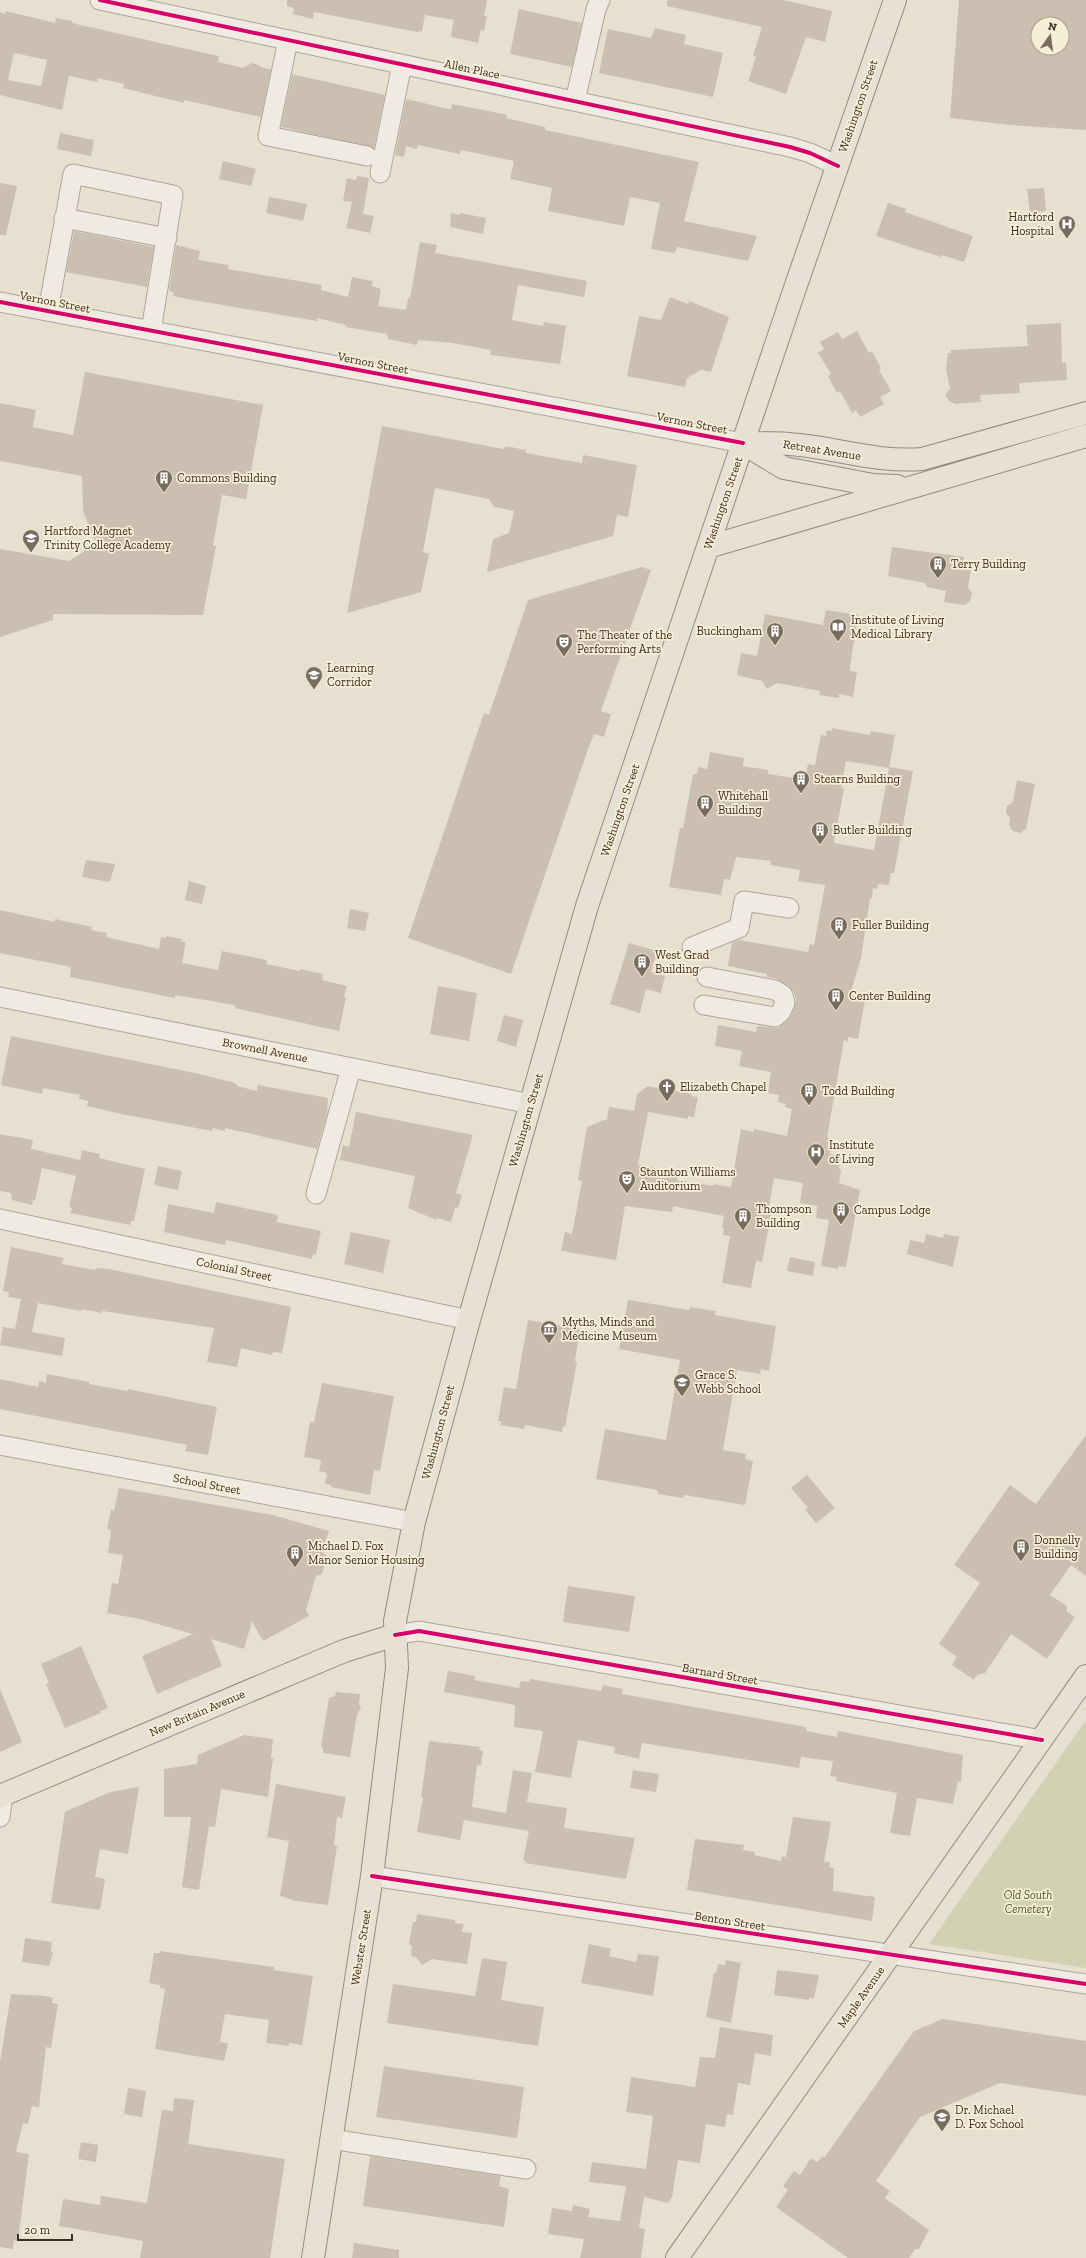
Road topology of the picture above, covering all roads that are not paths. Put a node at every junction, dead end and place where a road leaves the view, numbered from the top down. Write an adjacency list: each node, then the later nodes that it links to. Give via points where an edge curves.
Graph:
1 (100, 0): 4 (street, Allen Place)
2 (600, 0): 6 (street)
3 (895, 0): 8 (main road, Washington Street)
4 (288, 40): 5 (street, Allen Place); 7 (street, via 268,136)
5 (402, 64): 6 (street, Allen Place); 9 (street)
6 (575, 101): 8 (street, Allen Place, via 790,147)
7 (367, 156)
8 (838, 166): 17 (main road, Washington Street)
9 (380, 174)
10 (64, 218): 11 (street); 11 (street, via 73,174 173,195); 13 (street)
11 (167, 238): 14 (street)
12 (0, 302): 13 (street, Vernon Street)
13 (48, 311): 14 (street, Vernon Street)
14 (151, 331): 17 (street, Vernon Street)
15 (1086, 414): 17 (main road, Retreat Avenue, via 916,460 875,459 790,444)
16 (1086, 436): 18 (main road, Retreat Avenue)
17 (743, 443): 18 (main road, Retreat Avenue, via 784,468 873,485 900,486); 19 (main road, Washington Street)
18 (926, 483): 19 (main road, Retreat Avenue)
19 (708, 547): 26 (main road, Washington Street, via 587,906)
20 (788, 908): 21 (street, via 744,901 740,928)
21 (692, 947)
22 (707, 977): 24 (street, via 775,990 783,995 785,1003 775,1017)
23 (0, 997): 25 (street, Brownell Avenue)
24 (704, 1005)
25 (351, 1068): 26 (street, Brownell Avenue); 27 (street)
26 (531, 1104): 29 (main road, Washington Street)
27 (316, 1194)
28 (0, 1220): 29 (street, Colonial Street)
29 (469, 1320): 31 (main road, Washington Street)
30 (0, 1445): 31 (street, School Street)
31 (414, 1522): 32 (main road, Washington Street, via 395,1621)
32 (395, 1635): 34 (street, Barnard Street, via 419,1631); 35 (main road, New Britain Avenue, via 344,1651); 37 (main road, Webster Street, via 397,1668)
33 (1086, 1676): 34 (main road, Maple Avenue)
34 (1042, 1740): 38 (main road, Maple Avenue)
35 (2, 1795): 36 (street)
36 (0, 1817)
37 (372, 1876): 38 (street, Benton Street); 40 (main road, Webster Street)
38 (890, 1955): 39 (street, Benton Street); 43 (main road, Maple Avenue)
39 (1086, 1984)
40 (331, 2139): 41 (street); 42 (main road, Webster Street)
41 (526, 2169)
42 (313, 2258)
43 (678, 2258)

